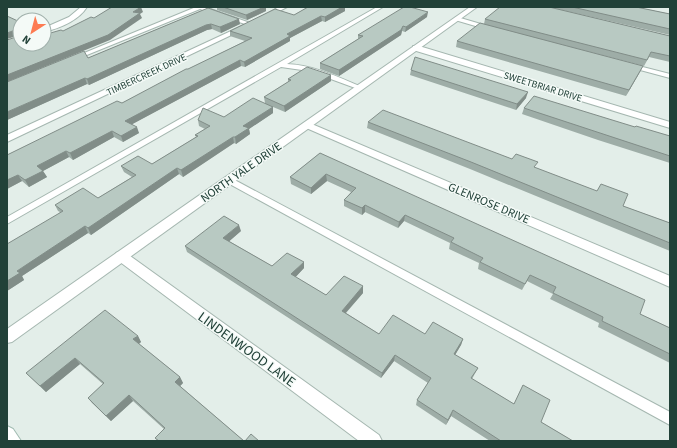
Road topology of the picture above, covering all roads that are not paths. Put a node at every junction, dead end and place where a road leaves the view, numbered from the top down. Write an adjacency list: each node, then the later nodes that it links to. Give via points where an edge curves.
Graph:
1 (84, 7): 7 (street, via 76,15)
2 (284, 7): 6 (street, TIMBERCREEK DRIVE)
3 (381, 7): 12 (lane)
4 (474, 7): 5 (street, NORTH YALE DRIVE)
5 (457, 20): 8 (lane); 9 (street, NORTH YALE DRIVE)
6 (250, 24): 10 (lane, via 200,7); 17 (street, TIMBERCREEK DRIVE)
7 (52, 27)
8 (492, 29)
9 (416, 48): 14 (street, NORTH YALE DRIVE); 16 (street, SWEETBRIAR DRIVE)
10 (72, 60)
11 (626, 64): 13 (lane)
12 (280, 65): 14 (lane, via 295,65); 19 (lane)
13 (670, 76)
14 (360, 88): 15 (street, NORTH YALE DRIVE)
15 (307, 125): 18 (street, NORTH YALE DRIVE); 21 (street, GLENROSE DRIVE)
16 (670, 125)
17 (7, 139)
18 (229, 180): 20 (street, NORTH YALE DRIVE); 23 (lane)
19 (7, 221)
20 (122, 256): 22 (street, NORTH YALE DRIVE); 26 (street, LINDENWOOD LANE)
21 (670, 282)
22 (7, 337)
23 (670, 419)
24 (7, 434): 25 (street)
25 (12, 441)
26 (373, 441)

